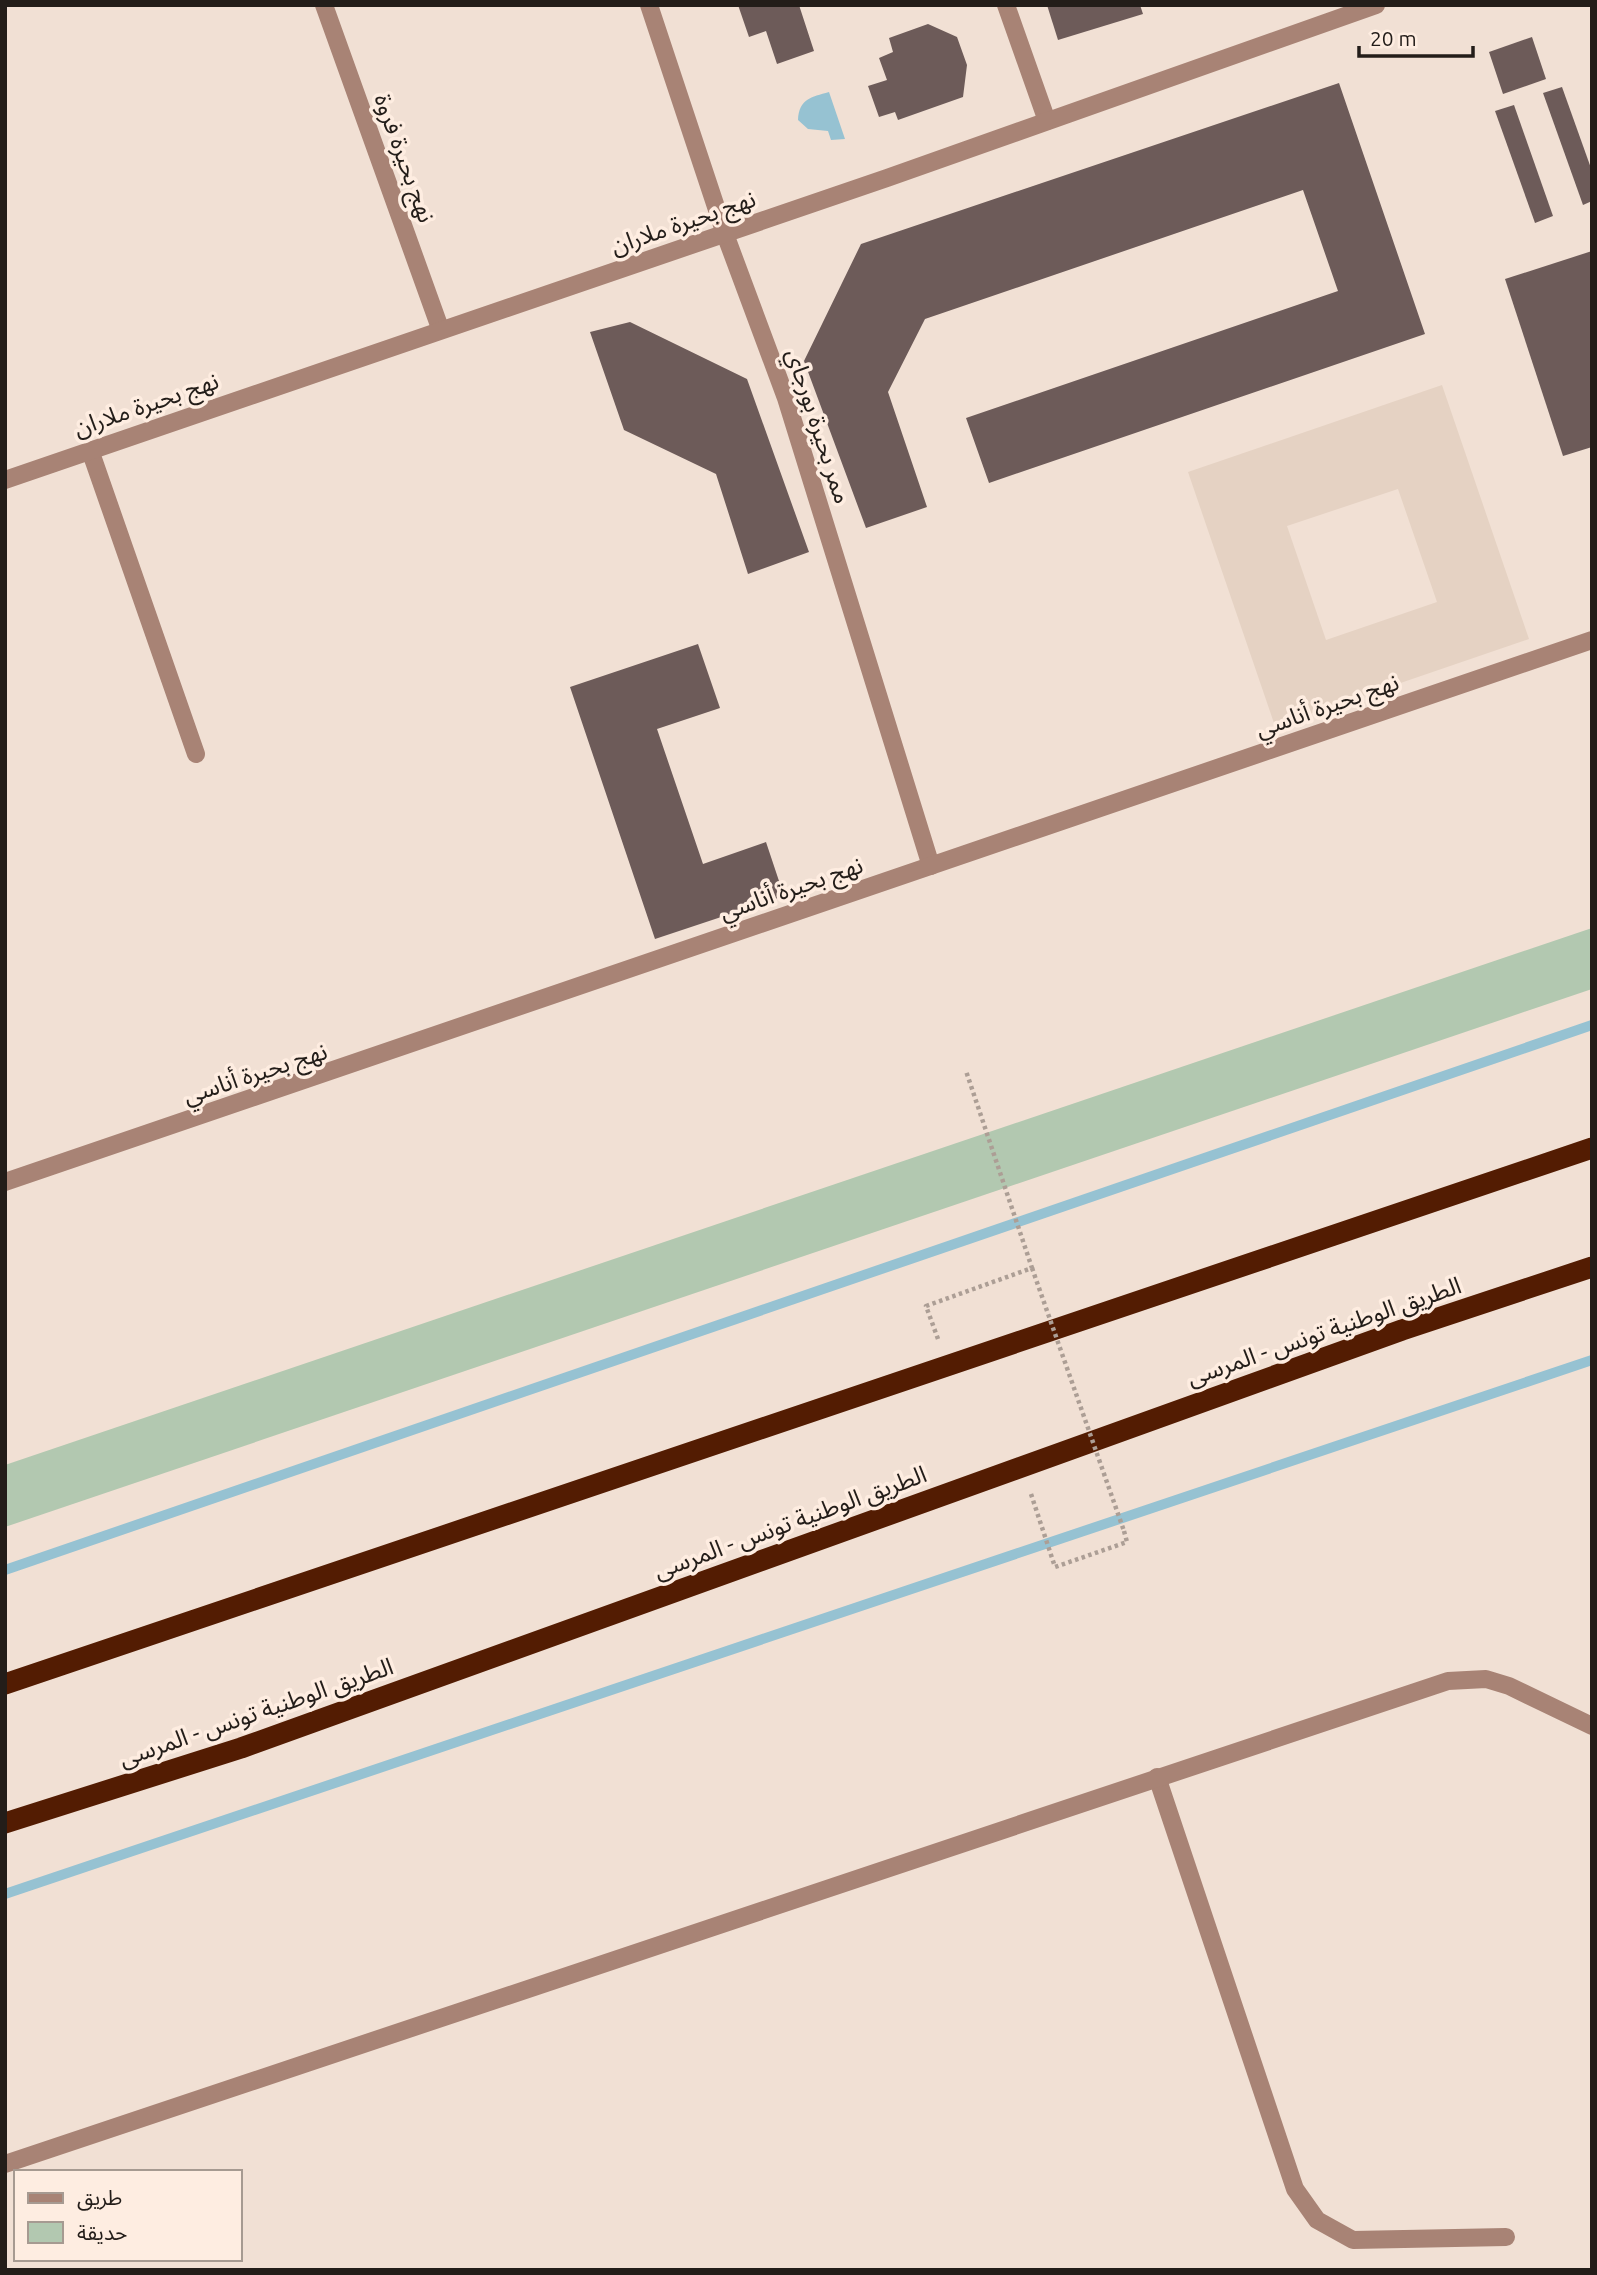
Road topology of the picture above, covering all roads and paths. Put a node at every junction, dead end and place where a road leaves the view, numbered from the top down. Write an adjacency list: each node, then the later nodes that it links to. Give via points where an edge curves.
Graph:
1 (324, 5): 7 (street, نهج بحيرة فروة)
2 (649, 5): 6 (street, ممر بحيرة بورجاي)
3 (1006, 5): 5 (street)
4 (1376, 5): 5 (street, نهج بحيرة ملاران)
5 (1047, 121): 6 (street, نهج بحيرة ملاران)
6 (725, 234): 7 (street, نهج بحيرة ملاران); 12 (street, ممر بحيرة بورجاي, via 786,398)
7 (440, 328): 8 (street, نهج بحيرة ملاران)
8 (90, 450): 9 (street, نهج بحيرة ملاران); 11 (street)
9 (5, 480)
10 (1592, 640): 12 (street, نهج بحيرة أناسي)
11 (196, 754)
12 (931, 866): 15 (street, نهج بحيرة أناسي)
13 (966, 1071): 17 (path)
14 (1592, 1148): 18 (highway)
15 (5, 1182)
16 (1592, 1267): 19 (highway, الطريق الوطنية تونس - المرسى)
17 (1032, 1268): 18 (path, via 926,1306); 19 (path, bridge, via 1128,1542 1055,1567)
18 (947, 1366): 20 (highway)
19 (1021, 1466): 23 (highway, الطريق الوطنية تونس - المرسى, via 241,1748)
20 (5, 1684)
21 (1592, 1726): 22 (street, via 1508,1686 1486,1679 1458,1680)
22 (1157, 1777): 24 (street); 25 (street, via 1295,2189 1317,2220 1353,2241)
23 (5, 1823)
24 (5, 2164)
25 (1506, 2238)

